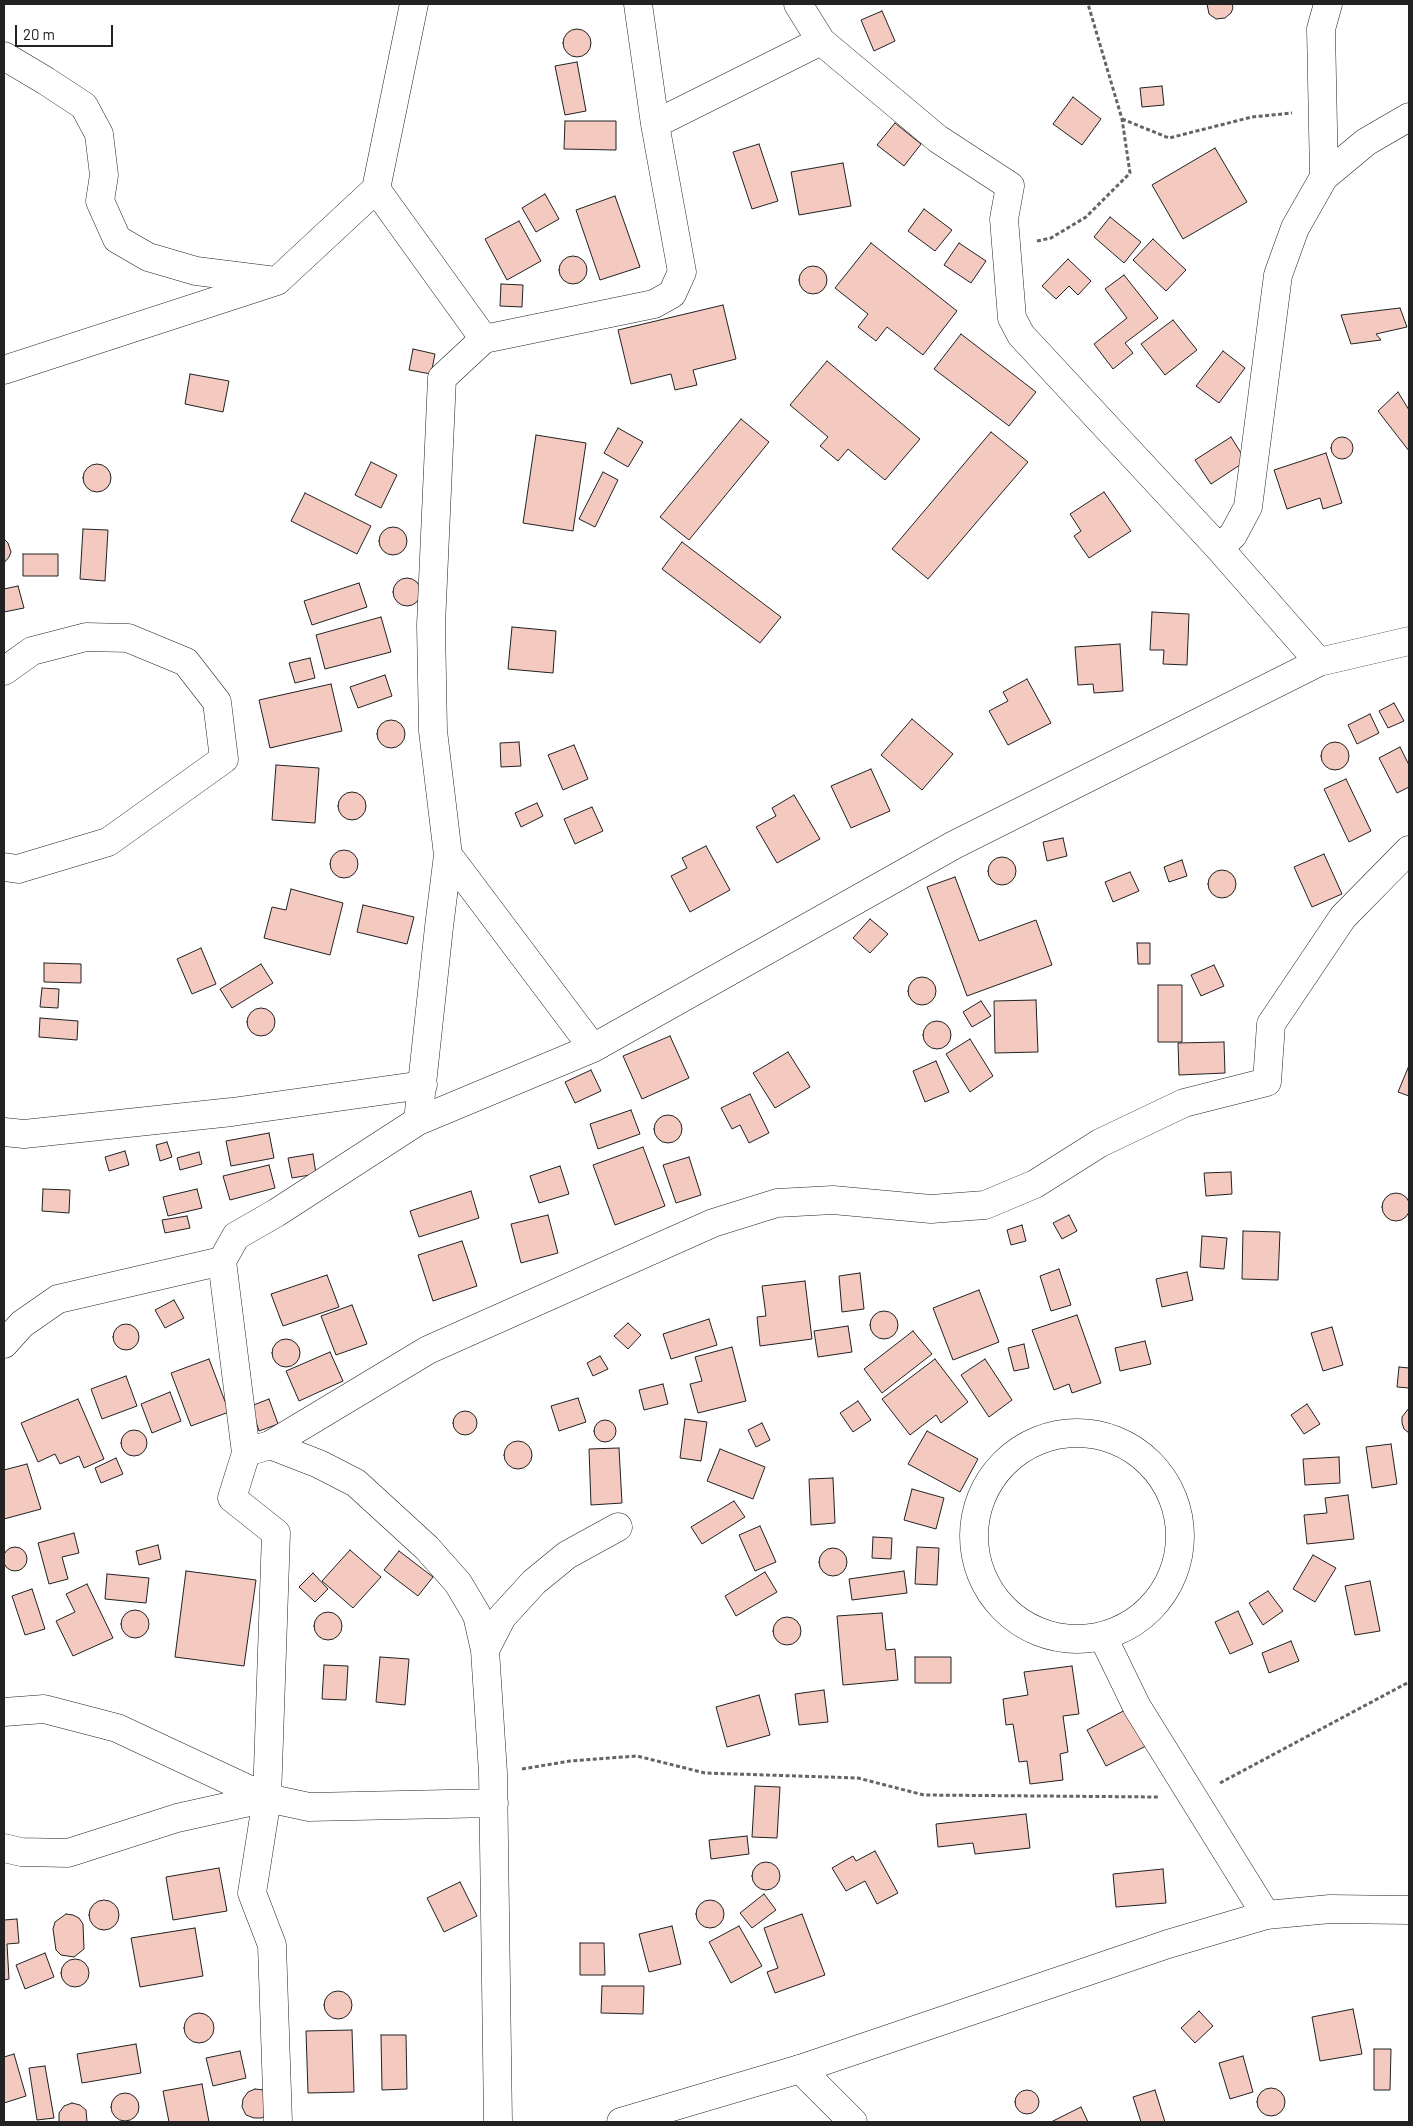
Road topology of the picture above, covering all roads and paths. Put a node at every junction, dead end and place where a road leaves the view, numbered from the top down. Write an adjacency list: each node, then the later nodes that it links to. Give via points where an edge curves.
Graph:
1 (414, 4): 13 (street)
2 (638, 4): 11 (street)
3 (798, 4): 6 (street)
4 (1088, 4): 10 (path)
5 (1328, 4): 8 (street, via 1321,29)
6 (821, 41): 11 (street); 14 (street, via 938,139 1010,186 1004,219)
7 (4, 56): 15 (street, via 84,106 99,134 104,175 100,201 117,239 148,257 196,271)
8 (1322, 109): 10 (path, via 1252,117 1169,138); 12 (street)
9 (1409, 117): 12 (street, via 1366,142)
10 (1122, 119): 14 (path, via 1130,173 1086,217 1051,238)
11 (655, 124): 16 (street, via 682,272 672,294 654,304)
12 (1324, 178): 18 (street, via 1295,228 1278,275 1248,507 1233,535)
13 (376, 189): 15 (street); 16 (street)
14 (1007, 249): 18 (street, via 1012,318 1021,335)
15 (277, 281): 17 (street)
16 (484, 339): 23 (street, via 442,378 431,625 434,731)
17 (4, 370)
18 (1219, 548): 20 (street)
19 (1409, 641): 20 (street)
20 (1319, 662): 25 (street, via 954,846)
21 (4, 670): 24 (street, via 32,651 86,637 128,638 186,662 217,702 224,759 108,842 18,869)
22 (1409, 850): 31 (street, via 1343,917 1271,1024 1267,1082 1184,1103 1100,1143 1035,1184 985,1205 931,1209 833,1200 777,1203 713,1223 428,1350)
23 (448, 855): 25 (street); 26 (street)
24 (4, 867)
25 (593, 1048): 27 (street)
26 (423, 1085): 27 (street); 28 (street, via 232,1112 24,1134)
27 (418, 1121): 29 (street, via 236,1236)
28 (4, 1132)
29 (222, 1261): 30 (street, via 58,1299 22,1324); 31 (street)
30 (4, 1344)
31 (258, 1449): 34 (street, via 319,1464 356,1483 426,1548 458,1583 477,1616); 38 (street, via 232,1498 276,1533)
32 (618, 1527): 34 (street, via 566,1555 534,1582 502,1617)
33 (1102, 1637): 33 (street, via 1140,1620 1167,1590 1181,1551 1179,1511 1162,1474 1131,1446 1093,1433 1052,1435 1015,1452 988,1482 974,1520 976,1561 993,1598 1024,1625 1062,1639); 39 (street, via 1137,1707)
34 (485, 1650): 37 (street)
35 (1409, 1682): 39 (path)
36 (4, 1712): 38 (street, via 44,1709 117,1728)
37 (493, 1773): 39 (path, via 570,1761 637,1756 704,1773 858,1778 924,1796); 40 (street)
38 (268, 1798): 40 (street, via 309,1807); 41 (street, via 177,1818 68,1853 21,1852); 45 (street, via 252,1893 272,1945)
39 (1193, 1798): 43 (street)
40 (494, 1803): 46 (street)
41 (4, 1848)
42 (1409, 1910): 43 (street, via 1330,1909)
43 (1266, 1915): 44 (street, via 1159,1947)
44 (800, 2068): 47 (street); 48 (street)
45 (278, 2122)
46 (498, 2122)
47 (621, 2122)
48 (853, 2122)

